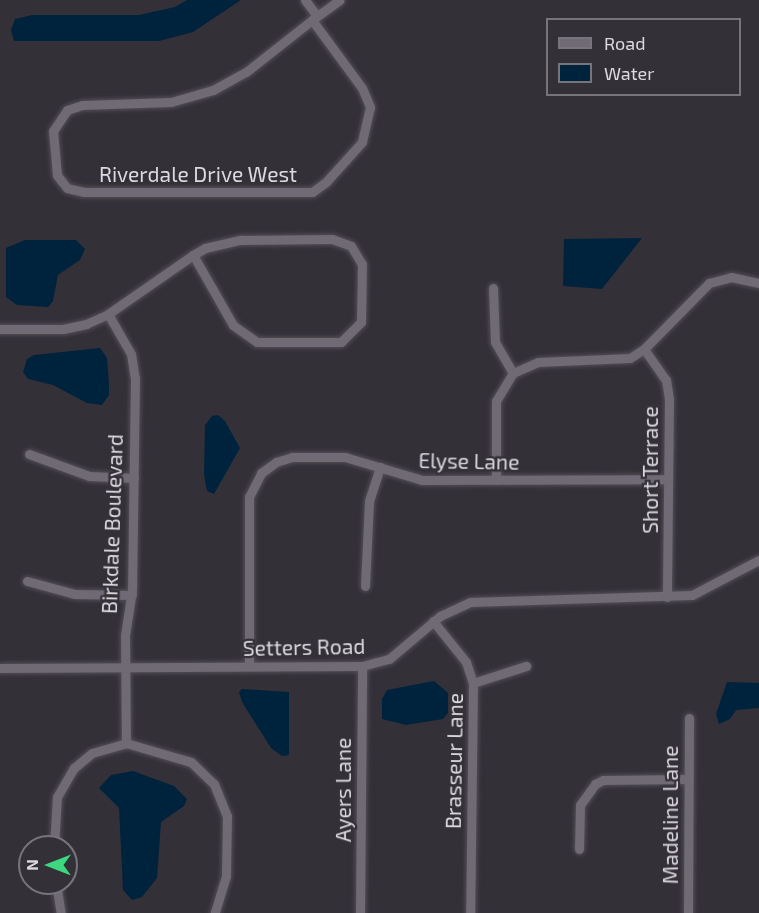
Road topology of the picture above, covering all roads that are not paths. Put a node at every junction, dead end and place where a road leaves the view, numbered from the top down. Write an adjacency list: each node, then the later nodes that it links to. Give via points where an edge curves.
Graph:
1 (305, 0): 3 (street)
2 (340, 0): 3 (street)
3 (314, 18): 3 (street, Riverdale Drive West, via 246,72 201,94 171,102 82,105 67,110 53,131 55,169 67,188 84,192 312,192 357,150 369,121 362,88)
4 (193, 255): 4 (street, via 219,243 241,240 343,242 358,254 363,264 361,322 340,342 256,342 233,325); 7 (street)
5 (757, 283): 9 (street, via 731,277 709,283)
6 (493, 288): 10 (street, via 495,342)
7 (108, 314): 8 (street, via 63,329); 13 (street, Birkdale Boulevard, via 134,365)
8 (0, 329)
9 (644, 350): 10 (street, via 624,360 532,363); 14 (street, Short Terrace, via 659,368 668,389)
10 (513, 373): 15 (street, via 496,401)
11 (29, 453): 13 (street, via 89,476)
12 (380, 467): 15 (street, Elyse Lane, via 416,480); 18 (street, via 369,501); 22 (street, Elyse Lane, via 345,457 292,458 276,462 261,473 252,488 248,526)
13 (134, 478): 19 (street, Birkdale Boulevard)
14 (668, 479): 15 (street, Elyse Lane); 20 (street, Short Terrace)
15 (496, 480)
16 (759, 560): 20 (street, Setters Road, via 704,591)
17 (27, 581): 19 (street, via 75,594)
18 (365, 586)
19 (132, 595): 25 (street, Birkdale Boulevard)
20 (667, 597): 21 (street, Setters Road, via 480,600 450,610)
21 (433, 621): 23 (street, Setters Road, via 389,659); 27 (street, Brasseur Lane, via 466,662)
22 (249, 666): 23 (street, Setters Road); 25 (street, Setters Road)
23 (362, 666): 36 (street, Ayers Lane)
24 (526, 666): 27 (street)
25 (125, 667): 26 (street, Setters Road); 29 (street, Birkdale Boulevard)
26 (0, 668)
27 (473, 683): 37 (street, Brasseur Lane)
28 (689, 718): 30 (street, Madeline Lane)
29 (126, 743): 31 (street, via 92,753 67,777 54,807); 35 (street, via 191,762 214,784 227,826 226,876)
30 (688, 779): 32 (street, via 603,780 595,784 580,805); 38 (street, Madeline Lane)
31 (54, 835)
32 (579, 849)
33 (58, 895): 34 (street)
34 (61, 913)
35 (215, 913)
36 (360, 913)
37 (470, 913)
38 (688, 913)

